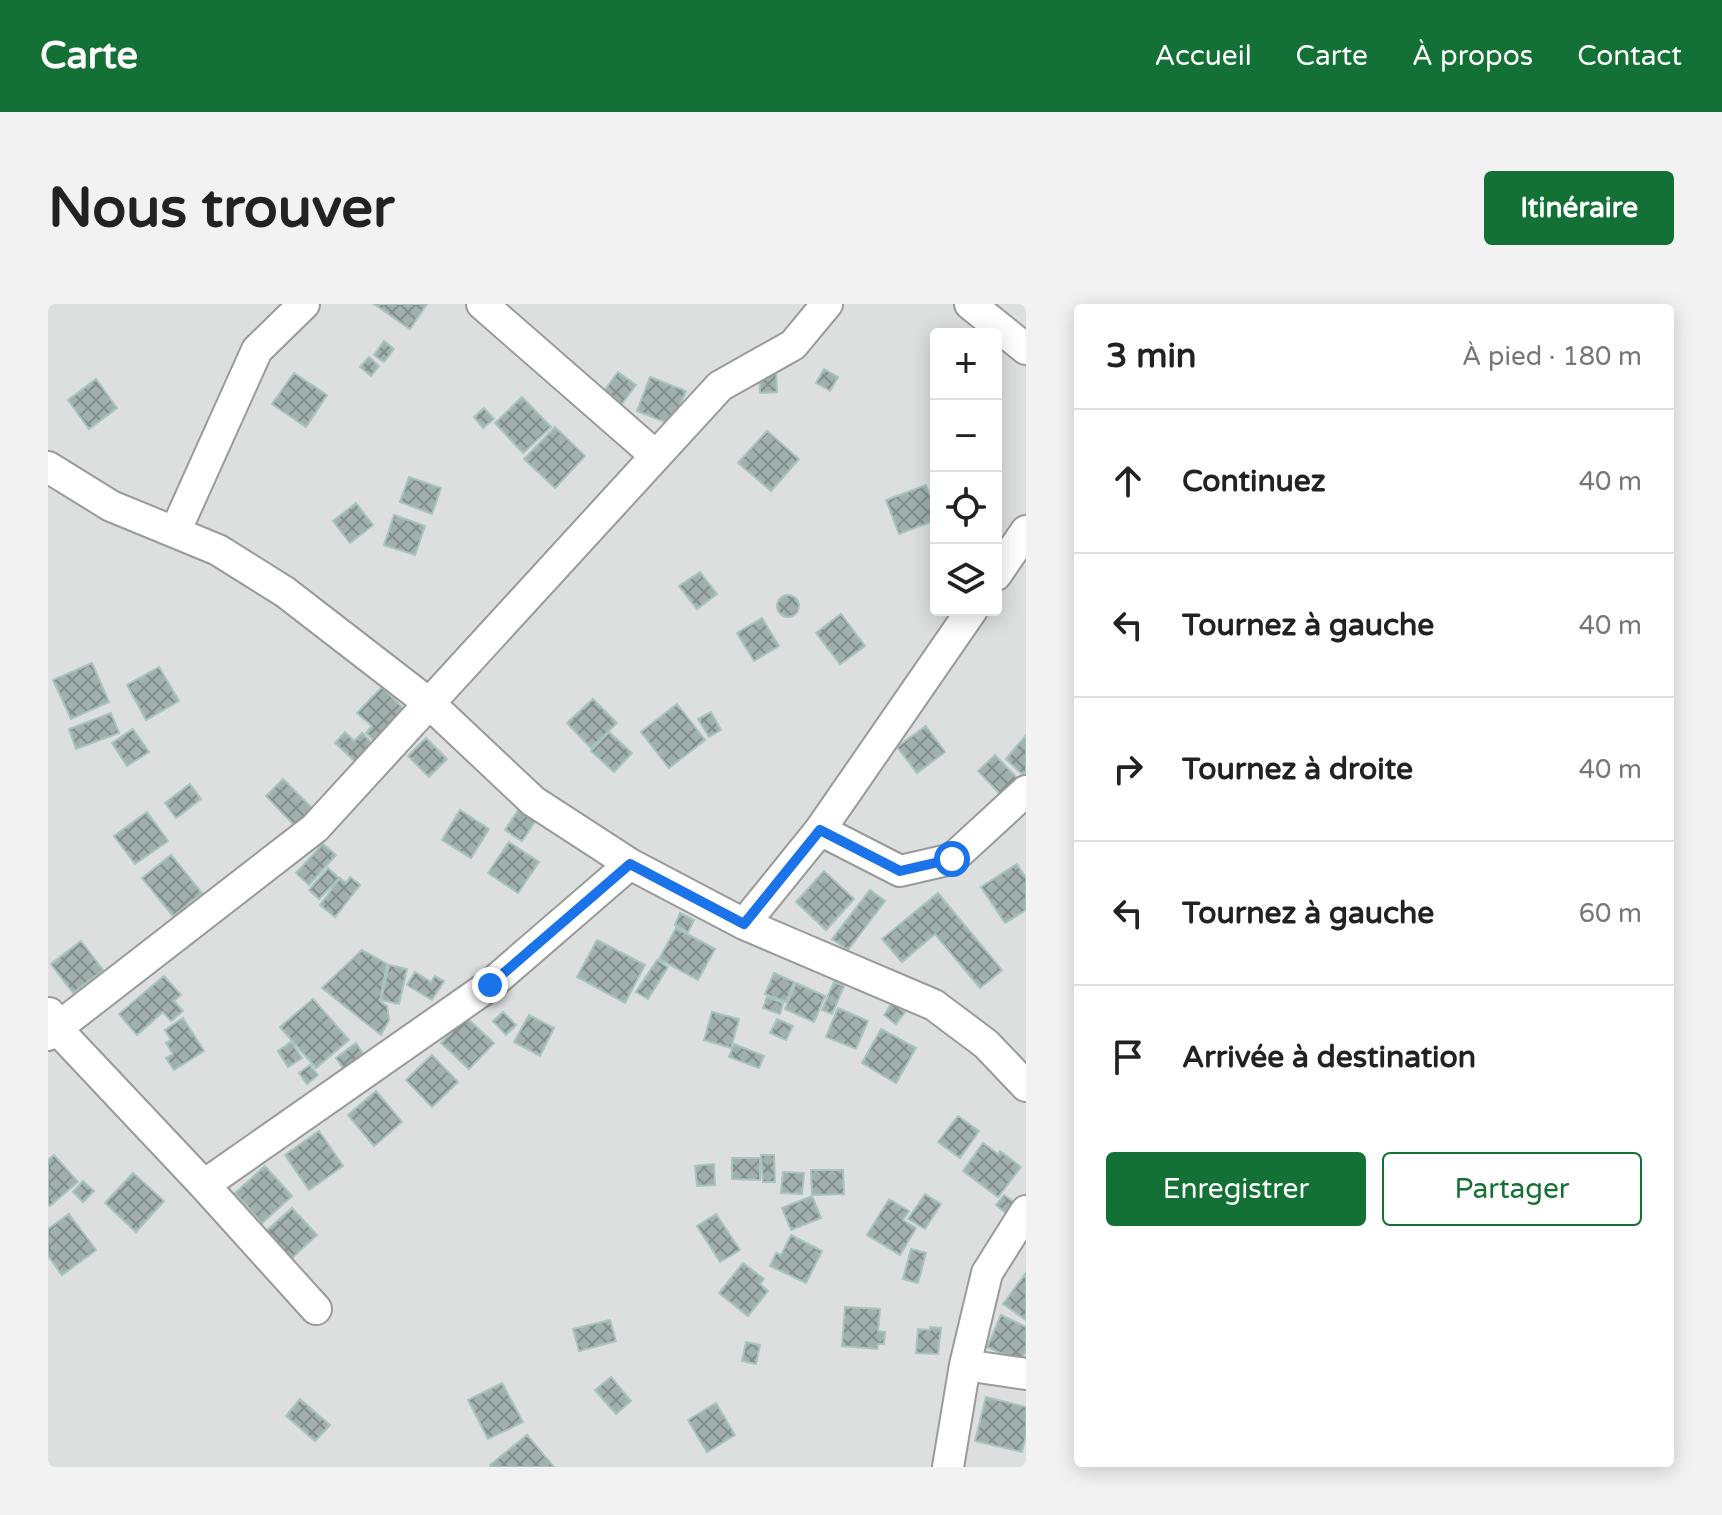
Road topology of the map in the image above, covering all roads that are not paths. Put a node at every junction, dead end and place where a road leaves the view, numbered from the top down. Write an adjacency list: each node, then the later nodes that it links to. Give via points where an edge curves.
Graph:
1 (304, 304): 9 (street, via 257,350)
2 (482, 304): 6 (street)
3 (827, 304): 6 (street, via 793,345 720,386)
4 (970, 304): 5 (street)
5 (1026, 349)
6 (656, 456): 12 (street)
7 (48, 467): 9 (street, via 111,506)
8 (1026, 531): 10 (street)
9 (175, 532): 12 (street, via 218,550 285,592)
10 (1002, 566)
11 (968, 616): 14 (street)
12 (430, 704): 15 (street, via 533,801); 17 (street, via 315,828)
13 (1026, 791): 14 (street, via 952,859 900,871)
14 (820, 830): 16 (street)
15 (630, 864): 16 (street); 19 (street, via 490,985)
16 (744, 924): 18 (street, via 934,1005 986,1044)
17 (51, 1025): 19 (street)
18 (1026, 1086)
19 (204, 1185): 21 (street)
20 (1026, 1211): 22 (street, via 987,1273)
21 (316, 1309)
22 (965, 1365): 23 (street); 24 (street)
23 (1026, 1374)
24 (948, 1467)

